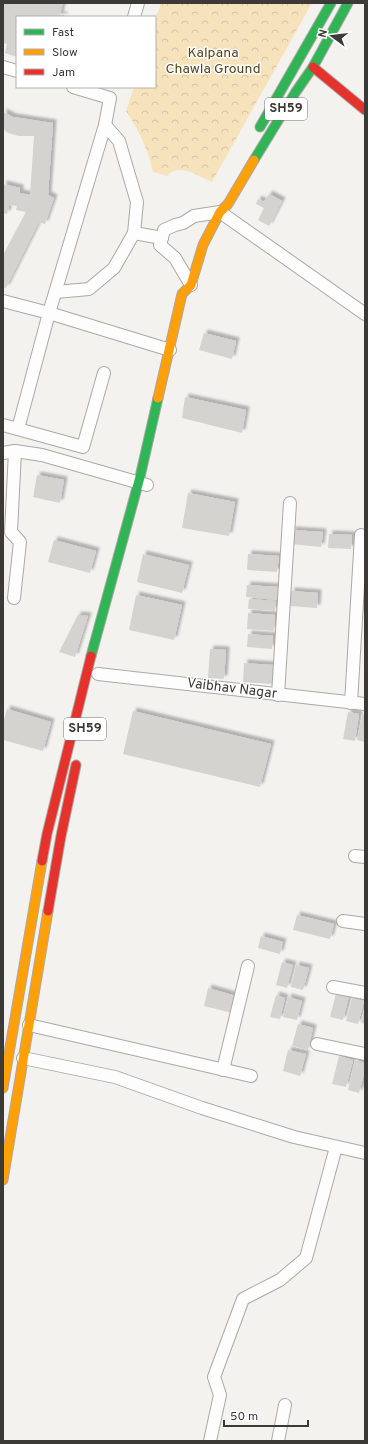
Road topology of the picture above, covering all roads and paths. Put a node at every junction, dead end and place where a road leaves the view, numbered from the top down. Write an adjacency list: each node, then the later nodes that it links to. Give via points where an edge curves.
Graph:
1 (138, 3): 4 (street)
2 (331, 3): 12 (main road)
3 (348, 3): 6 (main road, SH59)
4 (134, 16)
5 (3, 67): 7 (street)
6 (313, 67): 10 (main road); 14 (main road, SH59, via 228,204)
7 (16, 71)
8 (79, 88): 9 (street)
9 (109, 92): 11 (street)
10 (365, 110)
11 (105, 125): 15 (street, via 119,141 137,202); 18 (street)
12 (254, 138)
13 (218, 200): 14 (main road)
14 (220, 212): 16 (street, via 194,216 183,224 164,230); 17 (main road, SH59, via 203,245); 22 (street)
15 (134, 233): 16 (street); 18 (street, via 114,268 89,289)
16 (162, 238): 17 (street, via 160,245 175,258)
17 (191, 285): 19 (main road, SH59); 23 (main road, via 182,294)
18 (56, 292): 21 (street)
19 (193, 297)
20 (3, 301): 21 (street)
21 (49, 313): 23 (street); 26 (street)
22 (365, 314)
23 (170, 350): 29 (main road)
24 (104, 373): 26 (street, via 83,448)
25 (3, 425): 26 (street)
26 (18, 430)
27 (16, 451): 28 (street); 29 (street, via 42,455); 32 (street, via 11,532 20,542)
28 (3, 453)
29 (145, 484): 47 (main road, via 82,690 47,834)
30 (290, 503): 34 (street)
31 (360, 535): 35 (street)
32 (14, 598)
33 (98, 674): 34 (street, Vaibhav Nagar)
34 (278, 695): 35 (street, Vaibhav Nagar)
35 (350, 703): 36 (street, Vaibhav Nagar)
36 (365, 704)
37 (78, 755): 43 (main road, SH59)
38 (343, 921): 39 (street)
39 (365, 924)
40 (248, 966): 48 (street)
41 (333, 987): 42 (street)
42 (365, 993)
43 (29, 1025): 46 (main road, SH59); 48 (street)
44 (317, 1044): 45 (street)
45 (365, 1054)
46 (23, 1058): 51 (street, via 115,1077 202,1108 294,1137); 53 (main road, SH59)
47 (6, 1059): 50 (main road)
48 (223, 1070): 49 (street)
49 (251, 1076)
50 (3, 1088)
51 (336, 1147): 52 (street); 55 (street, via 306,1258 280,1280 243,1299 214,1377 220,1395)
52 (365, 1153)
53 (3, 1180)
54 (285, 1405): 56 (street)
55 (210, 1441)
56 (278, 1441)

